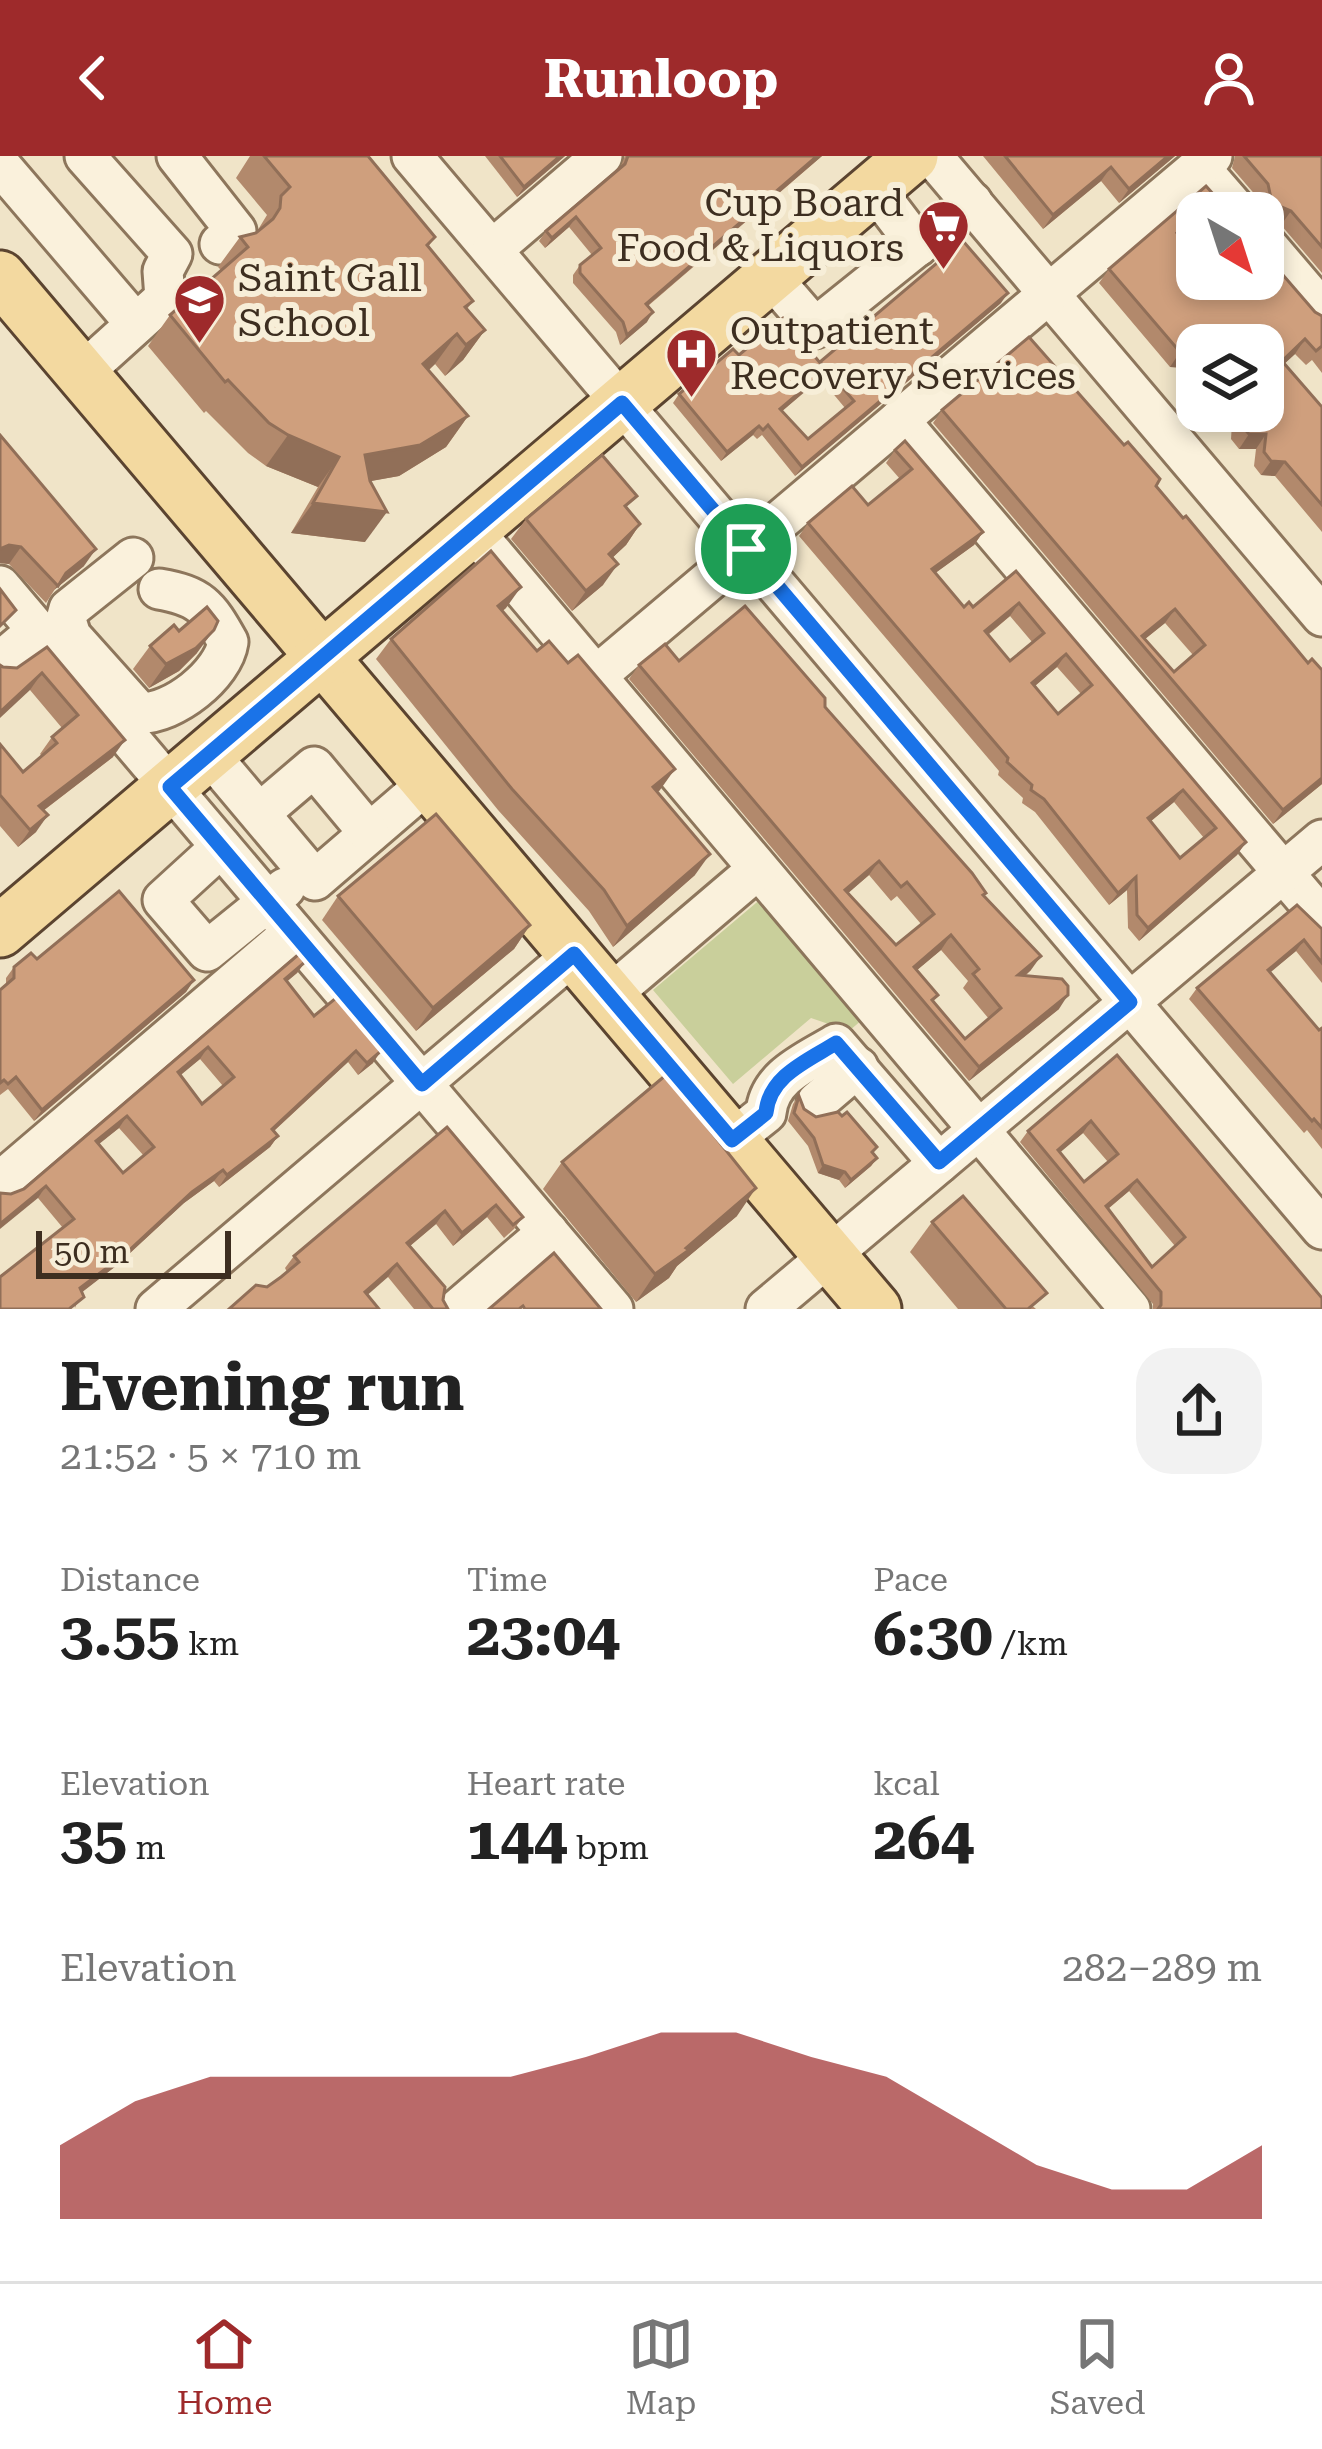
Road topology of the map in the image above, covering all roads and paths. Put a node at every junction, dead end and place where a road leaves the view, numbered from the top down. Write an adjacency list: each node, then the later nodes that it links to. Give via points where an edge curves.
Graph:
1 (177, 156): 11 (street, via 236,231)
2 (412, 156): 13 (street)
3 (602, 156): 13 (street)
4 (932, 156): 10 (street)
5 (94, 159): 19 (street, via 172,254 163,271 165,298)
6 (1205, 161): 9 (street); 17 (street)
7 (0, 164): 19 (street)
8 (893, 172): 12 (street); 15 (main road)
9 (1225, 192)
10 (972, 202): 12 (street); 17 (street)
11 (220, 244)
12 (918, 246): 15 (street, via 815,328)
13 (492, 250): 21 (street)
14 (1284, 266): 18 (street)
15 (770, 276): 21 (main road)
16 (0, 278): 20 (main road)
17 (1048, 293): 22 (street); 28 (street)
18 (1322, 310)
19 (136, 324): 20 (street)
20 (82, 373): 30 (main road)
21 (622, 403): 23 (main road); 24 (street)
22 (899, 420): 24 (street); 42 (street)
23 (472, 530): 30 (main road); 32 (street)
24 (746, 549): 32 (street); 49 (street)
25 (133, 557): 27 (street, via 66,620 71,636 140,713 157,714 187,694 222,663 228,642 190,595)
26 (0, 586): 29 (street)
27 (159, 589)
28 (1322, 616)
29 (38, 631): 31 (street); 35 (street)
30 (322, 657): 33 (main road); 34 (main road)
31 (0, 662)
32 (596, 676): 40 (street)
33 (208, 754): 35 (main road); 36 (street)
34 (429, 782): 37 (street); 47 (main road)
35 (170, 787): 39 (street); 44 (main road)
36 (260, 813): 37 (street, via 314,766); 41 (street)
37 (369, 833): 41 (street, via 314,880)
38 (1322, 840): 42 (street)
39 (221, 847): 43 (street); 43 (street, via 163,899 207,951)
40 (758, 869): 48 (street); 52 (street)
41 (307, 870): 43 (street)
42 (1283, 872): 45 (street); 49 (street)
43 (268, 902): 46 (street)
44 (6, 914)
45 (1322, 919)
46 (293, 932): 50 (street); 54 (street)
47 (574, 954): 48 (main road); 50 (street)
48 (610, 995): 51 (main road)
49 (1130, 1002): 52 (street); 55 (street)
50 (422, 1084): 56 (street); 58 (street)
51 (775, 1116): 53 (street, via 779,1080 836,1043); 57 (main road)
52 (978, 1130): 53 (street); 63 (street)
53 (939, 1162): 57 (street)
54 (0, 1182)
55 (1322, 1229)
56 (548, 1232): 59 (street); 60 (street)
57 (830, 1256): 61 (street); 62 (main road)
58 (156, 1309)
59 (458, 1309)
60 (613, 1309)
61 (766, 1309)
62 (875, 1309)
63 (1130, 1309)

